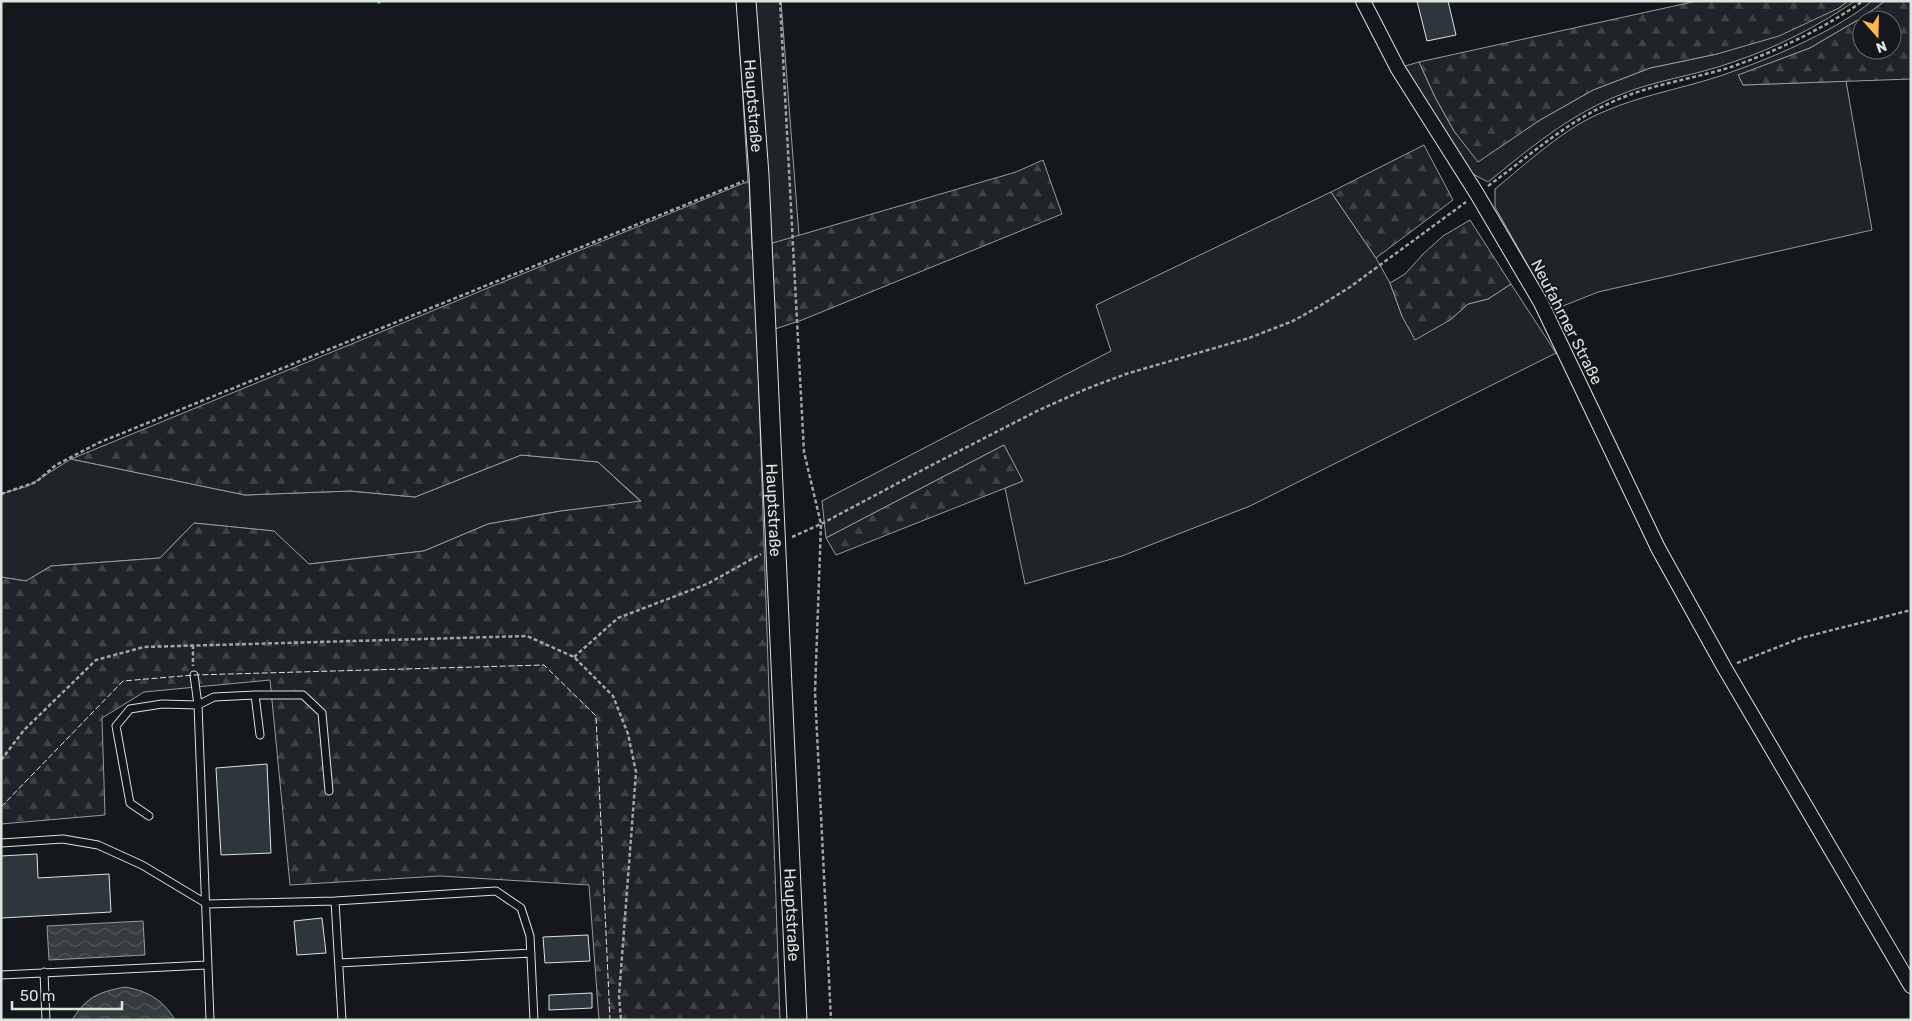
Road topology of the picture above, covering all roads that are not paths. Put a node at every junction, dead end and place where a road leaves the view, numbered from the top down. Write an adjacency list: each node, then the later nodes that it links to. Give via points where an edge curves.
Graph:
1 (746, 1): 22 (main road, Hauptstraße, via 759,175)
2 (1363, 1): 17 (street, Neufahrner Straße, via 1398,69 1541,303 1658,548 1724,668)
3 (194, 675): 5 (lane)
4 (255, 695): 5 (lane, via 214,697); 6 (lane); 7 (lane, via 303,695 322,713)
5 (198, 705): 8 (lane, via 162,704 130,709 116,726 130,803); 11 (lane)
6 (260, 735)
7 (329, 791)
8 (150, 816)
9 (1, 843): 11 (lane, via 63,839 98,844 142,864)
10 (335, 901): 11 (lane); 12 (lane, via 496,891 521,908 530,936); 13 (lane)
11 (207, 904): 14 (lane)
12 (531, 953): 13 (lane); 21 (lane)
13 (339, 963): 20 (lane)
14 (207, 965): 15 (lane); 19 (lane)
15 (44, 972): 16 (lane); 18 (lane)
16 (1, 975)
17 (1911, 986)
18 (46, 1020)
19 (210, 1020)
20 (342, 1020)
21 (534, 1020)
22 (797, 1020)

